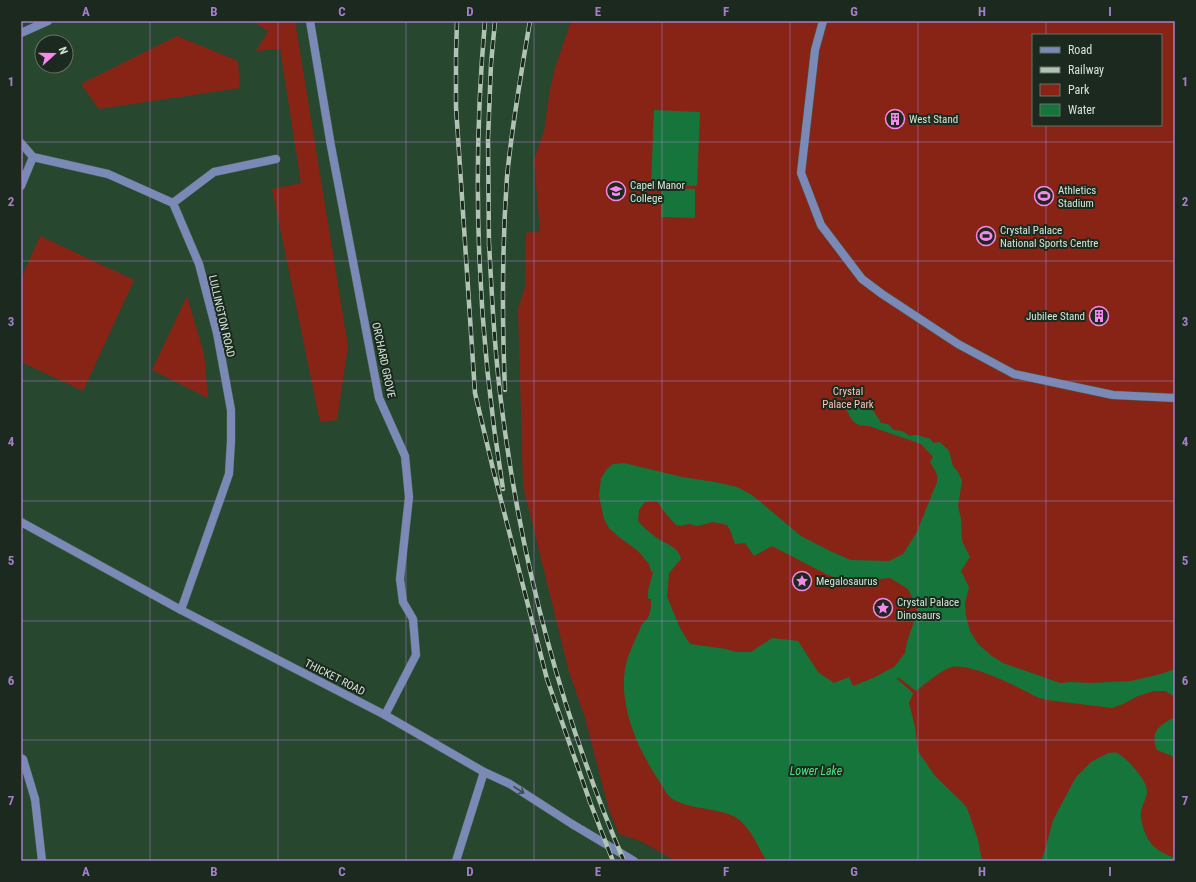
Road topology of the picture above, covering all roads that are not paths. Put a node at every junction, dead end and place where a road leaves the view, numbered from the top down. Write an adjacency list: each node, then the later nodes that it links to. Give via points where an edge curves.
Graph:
1 (48, 21): 4 (street)
2 (310, 21): 13 (street, ORCHARD GROVE, via 330,146 379,398 405,456 409,497 400,580 403,602 413,619 416,655)
3 (823, 21): 10 (street, via 815,50 801,173 821,225 862,279 958,344 1014,374 1113,395)
4 (21, 33)
5 (21, 143): 6 (street)
6 (33, 157): 8 (street); 9 (street, via 108,174)
7 (276, 159): 9 (street, via 214,172)
8 (21, 186)
9 (173, 204): 12 (street, LULLINGTON ROAD, via 199,264 217,333 230,410 231,433 229,474)
10 (1175, 398)
11 (21, 522): 12 (street, THICKET ROAD)
12 (181, 610): 13 (street, THICKET ROAD)
13 (385, 715): 15 (street, THICKET ROAD)
14 (21, 758): 16 (street, via 35,799)
15 (484, 772): 17 (street); 18 (street, THICKET ROAD, one-way to 18, via 510,784)
16 (42, 861)
17 (456, 861)
18 (634, 861)

